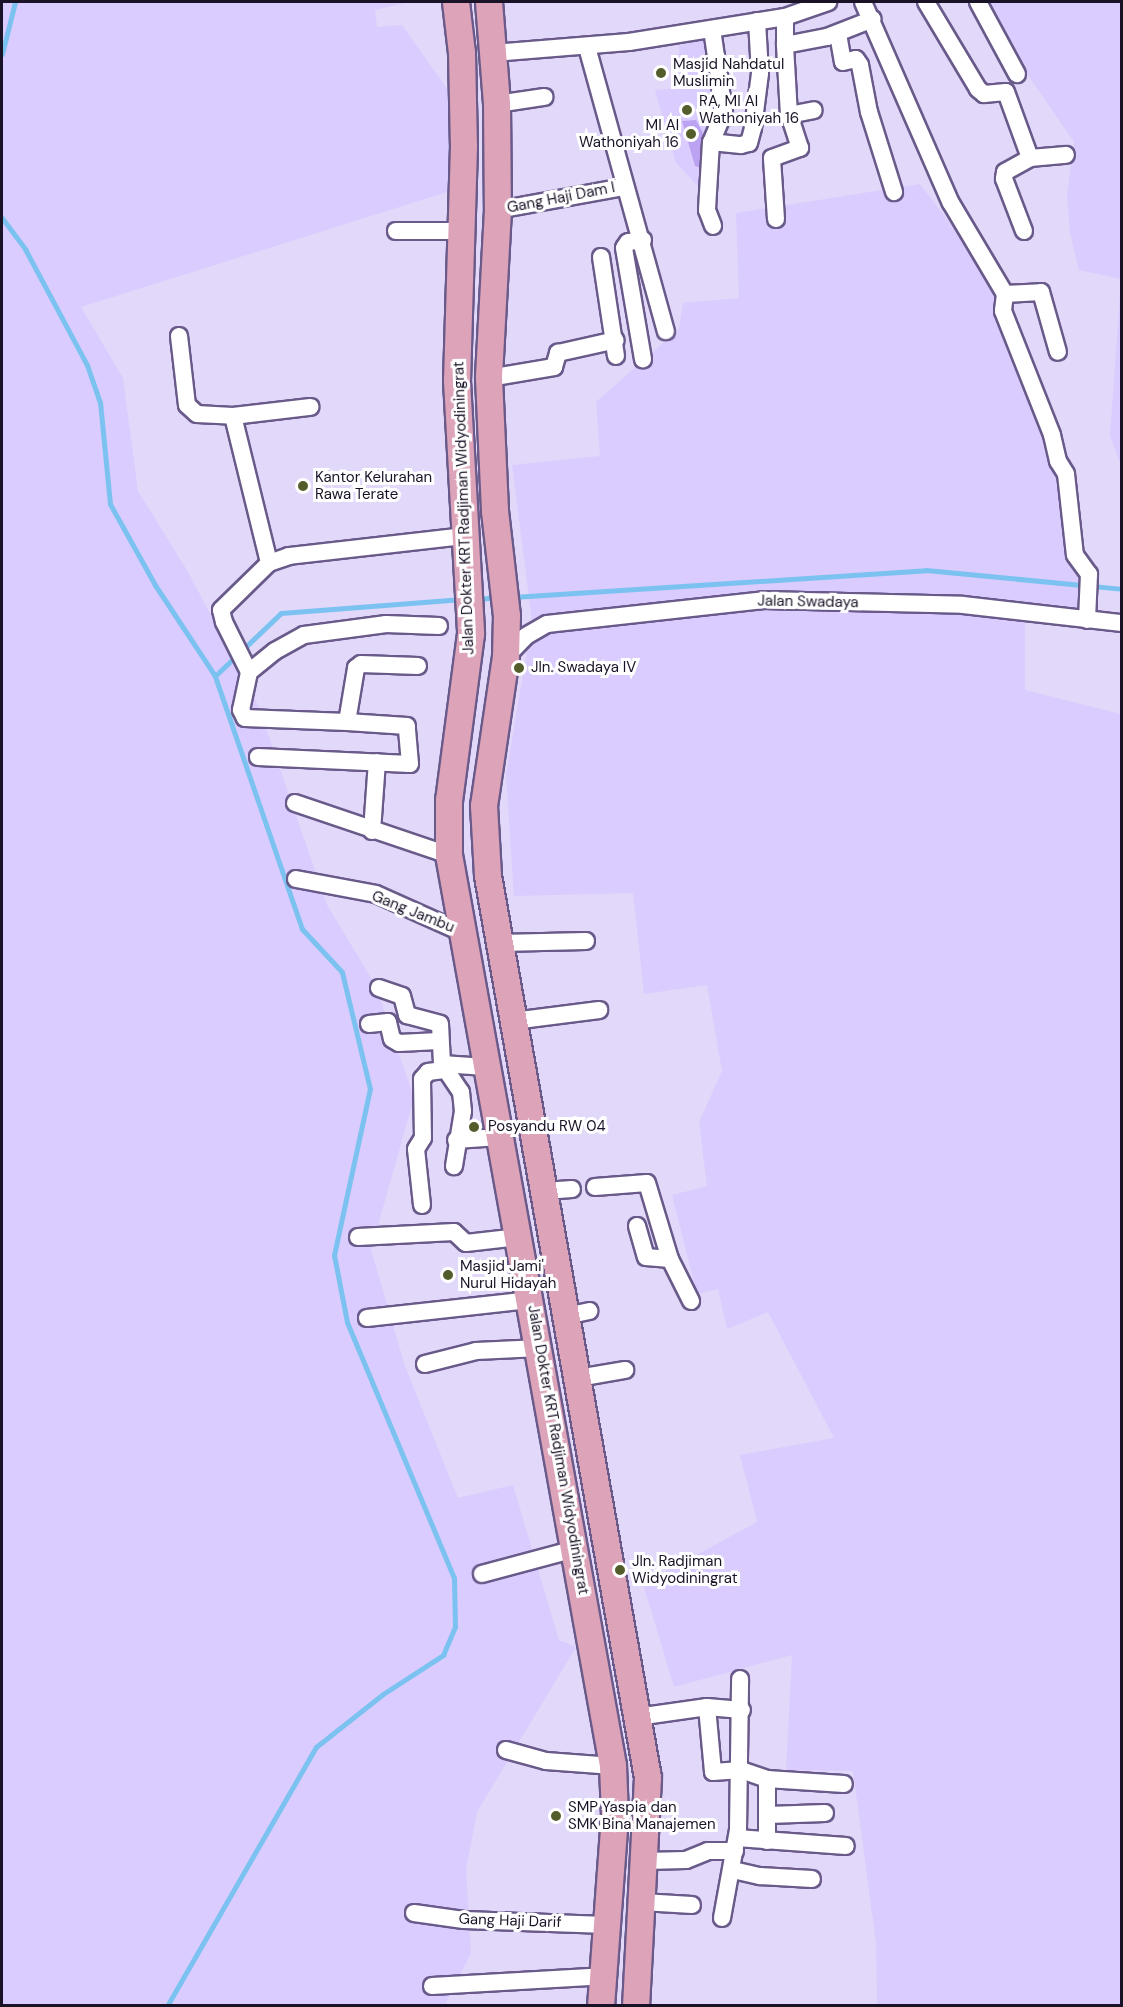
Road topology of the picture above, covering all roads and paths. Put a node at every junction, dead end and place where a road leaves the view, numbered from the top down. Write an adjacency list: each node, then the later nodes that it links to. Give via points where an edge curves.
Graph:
1 (456, 2): 29 (main road, Jalan Dokter KRT Radjiman Widyodiningrat, via 463,77)
2 (489, 2): 14 (main road, Jalan Dokter KRT Radjiman Widyodiningrat)
3 (828, 2): 7 (street)
4 (862, 2): 8 (street)
5 (926, 2): 22 (street, via 978,89 984,94 1006,92)
6 (978, 2): 15 (street)
7 (785, 17): 9 (street); 12 (street)
8 (873, 19): 11 (street); 33 (street, via 951,203)
9 (757, 21): 10 (street); 20 (street, via 760,73 750,143)
10 (712, 29): 13 (street); 20 (street, via 724,112)
11 (838, 34): 12 (street); 24 (street, via 843,62 856,59 860,65 869,112)
12 (784, 45): 19 (street)
13 (587, 47): 14 (street); 23 (street)
14 (493, 53): 17 (main road, Jalan Dokter KRT Radjiman Widyodiningrat)
15 (1017, 74)
16 (544, 98): 17 (street)
17 (497, 104): 25 (main road, Jalan Dokter KRT Radjiman Widyodiningrat)
18 (814, 110): 19 (street)
19 (789, 115): 26 (street, via 800,148 772,158)
20 (711, 141): 27 (street, via 706,210)
21 (1066, 155): 22 (street)
22 (1030, 158): 30 (street, via 1005,172 1004,179)
23 (623, 187): 25 (street, Gang Haji Dam I); 31 (street)
24 (894, 192)
25 (498, 210): 38 (main road, Jalan Dokter KRT Radjiman Widyodiningrat)
26 (776, 219)
27 (713, 226)
28 (396, 231): 29 (street)
29 (460, 231): 41 (main road, Jalan Dokter KRT Radjiman Widyodiningrat, via 457,381)
30 (1024, 231)
31 (643, 240): 34 (street); 37 (street, via 628,242 624,249)
32 (601, 257): 38 (street, via 616,348 558,353 554,367)
33 (1005, 294): 36 (street, via 1041,292); 43 (street, via 1003,311 1066,474 1075,555 1089,574)
34 (666, 331)
35 (179, 336): 40 (street, via 187,405 197,414)
36 (1058, 352)
37 (643, 359)
38 (489, 378): 46 (main road, Jalan Dokter KRT Radjiman Widyodiningrat, via 507,616)
39 (310, 407): 40 (street)
40 (233, 416): 42 (street)
41 (465, 544): 42 (street, via 289,556); 47 (main road, Jalan Dokter KRT Radjiman Widyodiningrat)
42 (269, 563): 49 (street, via 223,605 224,622)
43 (1088, 620): 44 (street, Jalan Swadaya); 46 (street, Jalan Swadaya, via 963,605 764,600 547,624 526,636)
44 (1122, 623)
45 (439, 626): 49 (street, via 386,624 304,635)
46 (506, 657): 47 (main road); 59 (main road, Jalan Dokter KRT Radjiman Widyodiningrat, via 484,806 488,876)
47 (470, 658): 55 (main road, Jalan Dokter KRT Radjiman Widyodiningrat, via 450,790)
48 (418, 666): 50 (street, via 361,664 356,668)
49 (247, 668): 50 (street, via 241,710 245,718)
50 (347, 722): 52 (street, via 407,726 410,764)
51 (258, 757): 52 (street)
52 (377, 762): 54 (street)
53 (295, 803): 54 (street)
54 (372, 831): 55 (street)
55 (449, 855): 57 (main road, Jalan Dokter KRT Radjiman Widyodiningrat)
56 (296, 879): 57 (street, Gang Jambu, via 376,894)
57 (461, 932): 66 (main road, Jalan Dokter KRT Radjiman Widyodiningrat)
58 (586, 941): 59 (street)
59 (500, 943): 62 (main road, Jalan Dokter KRT Radjiman Widyodiningrat)
60 (379, 988): 64 (street, via 402,996 407,1016 437,1020)
61 (599, 1010): 62 (street)
62 (513, 1021): 72 (main road, Jalan Dokter KRT Radjiman Widyodiningrat)
63 (369, 1024): 64 (street, via 388,1022 392,1039 399,1043)
64 (439, 1041): 65 (street)
65 (443, 1067): 66 (street); 68 (street, via 461,1092 463,1111); 73 (street, via 428,1072 422,1079 423,1138 416,1149)
66 (486, 1067): 67 (main road, Jalan Dokter KRT Radjiman Widyodiningrat)
67 (499, 1137): 68 (street); 75 (main road, Jalan Dokter KRT Radjiman Widyodiningrat)
68 (456, 1140): 69 (street)
69 (454, 1166)
70 (594, 1187): 77 (street, via 647,1183)
71 (572, 1189): 72 (street)
72 (544, 1191): 84 (main road, Jalan Dokter KRT Radjiman Widyodiningrat, via 578,1314)
73 (422, 1205)
74 (637, 1226): 77 (street, via 646,1257)
75 (519, 1236): 76 (street, via 466,1244 454,1232); 78 (main road, Jalan Dokter KRT Radjiman Widyodiningrat)
76 (358, 1237)
77 (670, 1259): 79 (street)
78 (531, 1300): 80 (street); 81 (main road, Jalan Dokter KRT Radjiman Widyodiningrat)
79 (691, 1301)
80 (367, 1318)
81 (540, 1348): 82 (street, via 476,1351); 85 (main road, Jalan Dokter KRT Radjiman Widyodiningrat)
82 (425, 1364)
83 (625, 1370): 84 (street)
84 (578, 1378): 90 (main road, Jalan Dokter KRT Radjiman Widyodiningrat)
85 (575, 1549): 86 (street); 92 (main road, Jalan Dokter KRT Radjiman Widyodiningrat)
86 (482, 1574)
87 (740, 1679): 89 (street)
88 (707, 1707): 89 (street); 90 (street); 93 (street, via 713,1772)
89 (742, 1710): 93 (street)
90 (637, 1717): 101 (main road, Jalan Dokter KRT Radjiman Widyodiningrat, via 648,1778)
91 (506, 1750): 92 (street, via 546,1761)
92 (613, 1766): 108 (main road, Jalan Dokter KRT Radjiman Widyodiningrat, via 616,1787)
93 (741, 1770): 94 (street); 99 (street)
94 (767, 1779): 95 (street); 97 (street)
95 (844, 1784)
96 (825, 1813): 97 (street)
97 (768, 1815): 98 (street)
98 (767, 1841): 99 (street); 100 (street)
99 (736, 1845): 101 (street, via 686,1860); 102 (street)
100 (846, 1846)
101 (645, 1861): 104 (main road, Jalan Dokter KRT Radjiman Widyodiningrat)
102 (733, 1870): 103 (street); 107 (street)
103 (812, 1879)
104 (642, 1902): 105 (street); 112 (main road, Jalan Dokter KRT Radjiman Widyodiningrat)
105 (692, 1905)
106 (414, 1913): 108 (street, Gang Haji Darif, via 464,1920)
107 (722, 1918)
108 (607, 1925): 109 (main road, Jalan Dokter KRT Radjiman Widyodiningrat)
109 (603, 1976): 110 (street, via 445,1989); 111 (main road, Jalan Dokter KRT Radjiman Widyodiningrat)
110 (432, 1986)
111 (601, 2006)
112 (636, 2006)

